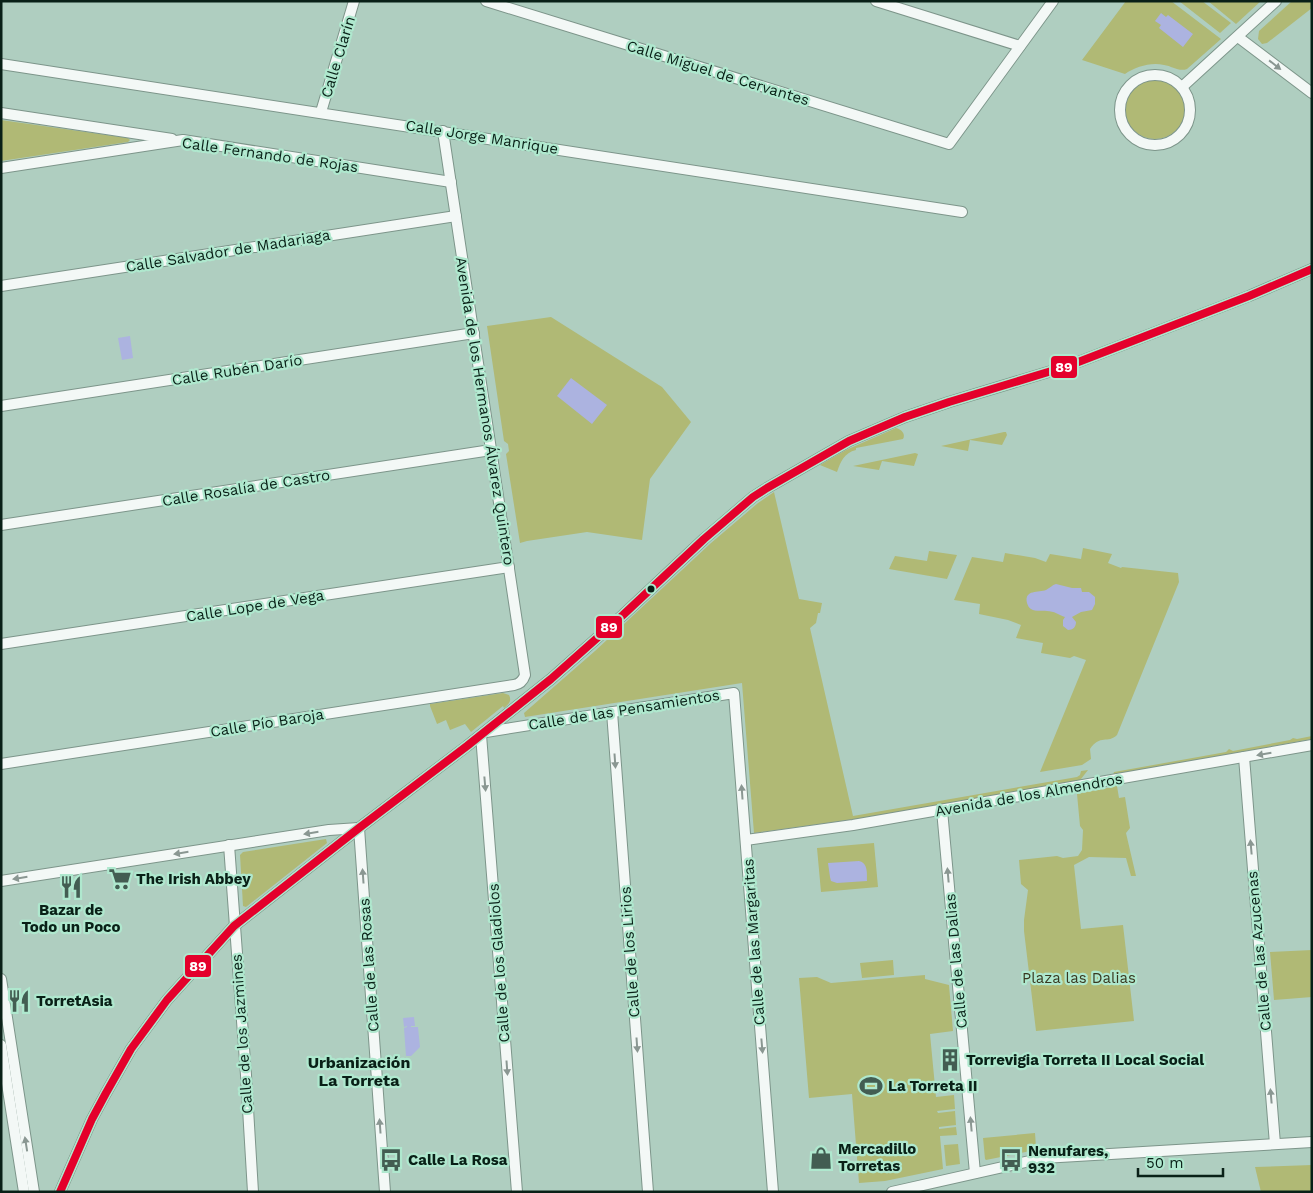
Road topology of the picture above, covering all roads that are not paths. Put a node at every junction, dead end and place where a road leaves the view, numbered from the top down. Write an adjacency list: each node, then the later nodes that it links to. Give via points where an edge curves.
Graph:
1 (354, 1): 11 (street, Calle Clarín)
2 (486, 1): 7 (street, Calle Miguel de Cervantes, via 949,144)
3 (876, 1): 7 (street)
4 (1052, 1): 7 (street)
5 (1276, 1): 6 (street)
6 (1238, 37): 9 (street); 10 (street, one-way to 10)
7 (1020, 46)
8 (1, 64): 11 (street, Calle Jorge Manrique)
9 (1182, 86): 9 (street, via 1174,79 1153,74 1133,82 1125,90 1120,106 1127,132 1145,144 1156,146 1176,138 1187,126 1191,110)
10 (1312, 93)
11 (321, 112): 13 (street, Calle Jorge Manrique)
12 (1, 113): 14 (street)
13 (443, 131): 16 (street, Avenida de los Hermanos Álvarez Quintero); 17 (street, Calle Jorge Manrique)
14 (183, 140): 15 (street, Calle Fernando de Rojas); 16 (street, Calle Fernando de Rojas)
15 (1, 168)
16 (451, 182): 18 (street, Avenida de los Hermanos Álvarez Quintero)
17 (962, 212)
18 (456, 216): 20 (street, Calle Salvador de Madariaga); 21 (street, Avenida de los Hermanos Álvarez Quintero)
19 (1312, 269): 29 (street, via 1068,366 912,414 837,448 753,497)
20 (1, 286)
21 (474, 334): 22 (street, Calle Rubén Darío); 23 (street, Avenida de los Hermanos Álvarez Quintero)
22 (1, 406)
23 (491, 450): 24 (street, Calle Rosalía de Castro); 25 (street, Avenida de los Hermanos Álvarez Quintero)
24 (1, 526)
25 (509, 567): 26 (street, Calle Lope de Vega); 27 (street, Avenida de los Hermanos Álvarez Quintero, via 525,674 521,682)
26 (1, 644)
27 (514, 685): 29 (street); 34 (street, Calle Pío Baroja)
28 (734, 693): 30 (street, Calle de las Pensamientos); 37 (street, Calle de las Margaritas, one-way to 28)
29 (522, 703): 31 (street)
30 (612, 712): 31 (street, Calle de las Pensamientos); 52 (street, Calle de los Lirios, one-way to 52)
31 (483, 734): 36 (street); 51 (street, Calle de los Gladiolos, one-way to 51)
32 (1312, 745): 33 (street, Avenida de los Almendros, one-way to 33)
33 (1244, 757): 35 (street, Avenida de los Almendros); 44 (street, Calle de las Azucenas, one-way to 33)
34 (1, 764)
35 (942, 810): 37 (street, Avenida de los Almendros); 45 (street, Calle de las Dalias, one-way to 35)
36 (359, 828): 38 (street, one-way to 38); 40 (street); 50 (street, Calle de las Rosas, one-way to 36)
37 (746, 840): 53 (street, Calle de las Margaritas, one-way to 53)
38 (229, 845): 39 (street, one-way to 39); 40 (street, Calle de los Jazmines)
39 (1, 881)
40 (234, 926): 48 (street, via 167,1000 131,1049 92,1119); 49 (street, Calle de los Jazmines)
41 (1, 979): 47 (street, one-way to 41)
42 (1, 1045): 46 (street)
43 (1312, 1142): 44 (street)
44 (1275, 1144): 45 (street, via 1043,1158)
45 (975, 1173): 54 (street)
46 (24, 1192)
47 (34, 1192)
48 (60, 1192)
49 (253, 1192)
50 (385, 1192)
51 (517, 1192)
52 (648, 1192)
53 (773, 1192)
54 (892, 1192)

